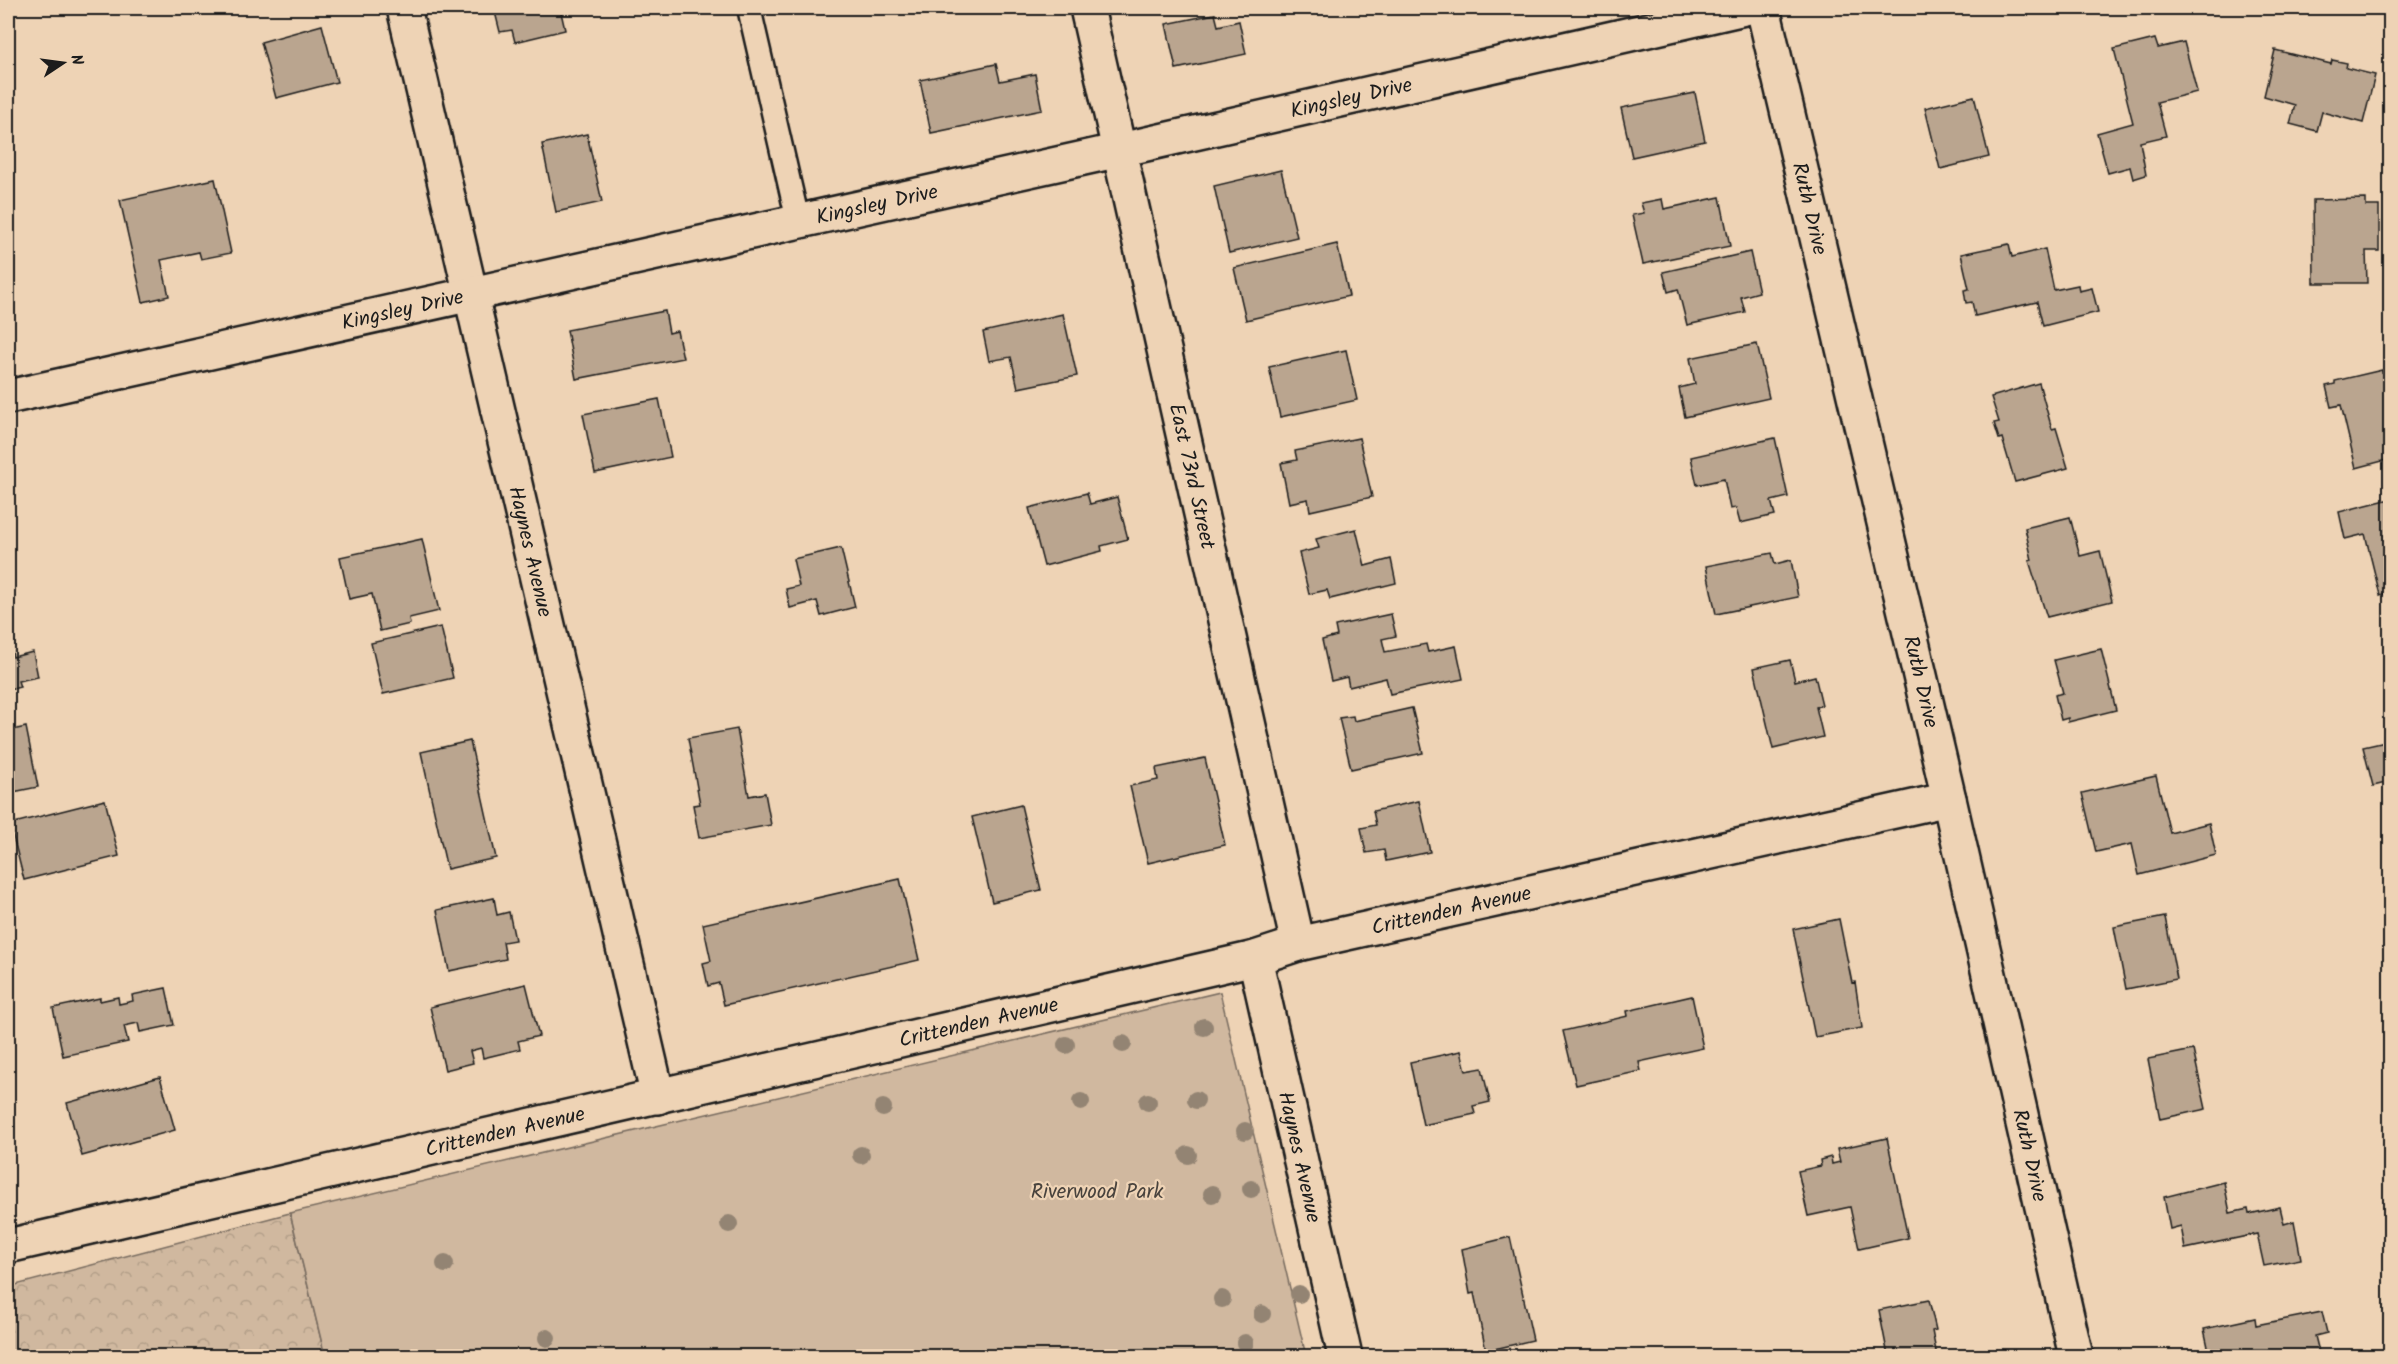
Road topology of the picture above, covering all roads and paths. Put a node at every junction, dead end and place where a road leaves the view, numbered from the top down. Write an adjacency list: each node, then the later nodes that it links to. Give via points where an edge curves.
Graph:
1 (404, 8): 8 (street, Haynes Avenue)
2 (749, 8): 7 (lane)
3 (1087, 8): 6 (street, East 73rd Street)
4 (1745, 8): 6 (street, Kingsley Drive)
5 (1762, 8): 10 (street, Ruth Drive)
6 (1120, 150): 7 (street, Kingsley Drive); 11 (street, East 73rd Street)
7 (798, 221): 8 (street, Kingsley Drive)
8 (471, 293): 9 (street, Kingsley Drive); 13 (street, Haynes Avenue)
9 (8, 396)
10 (1949, 800): 11 (street, Crittenden Avenue); 16 (street, Ruth Drive)
11 (1298, 944): 12 (street, Crittenden Avenue)
12 (1255, 958): 13 (street, Crittenden Avenue); 15 (street, Haynes Avenue)
13 (657, 1097): 14 (street, Crittenden Avenue)
14 (8, 1246)
15 (1345, 1356)
16 (2076, 1356)

